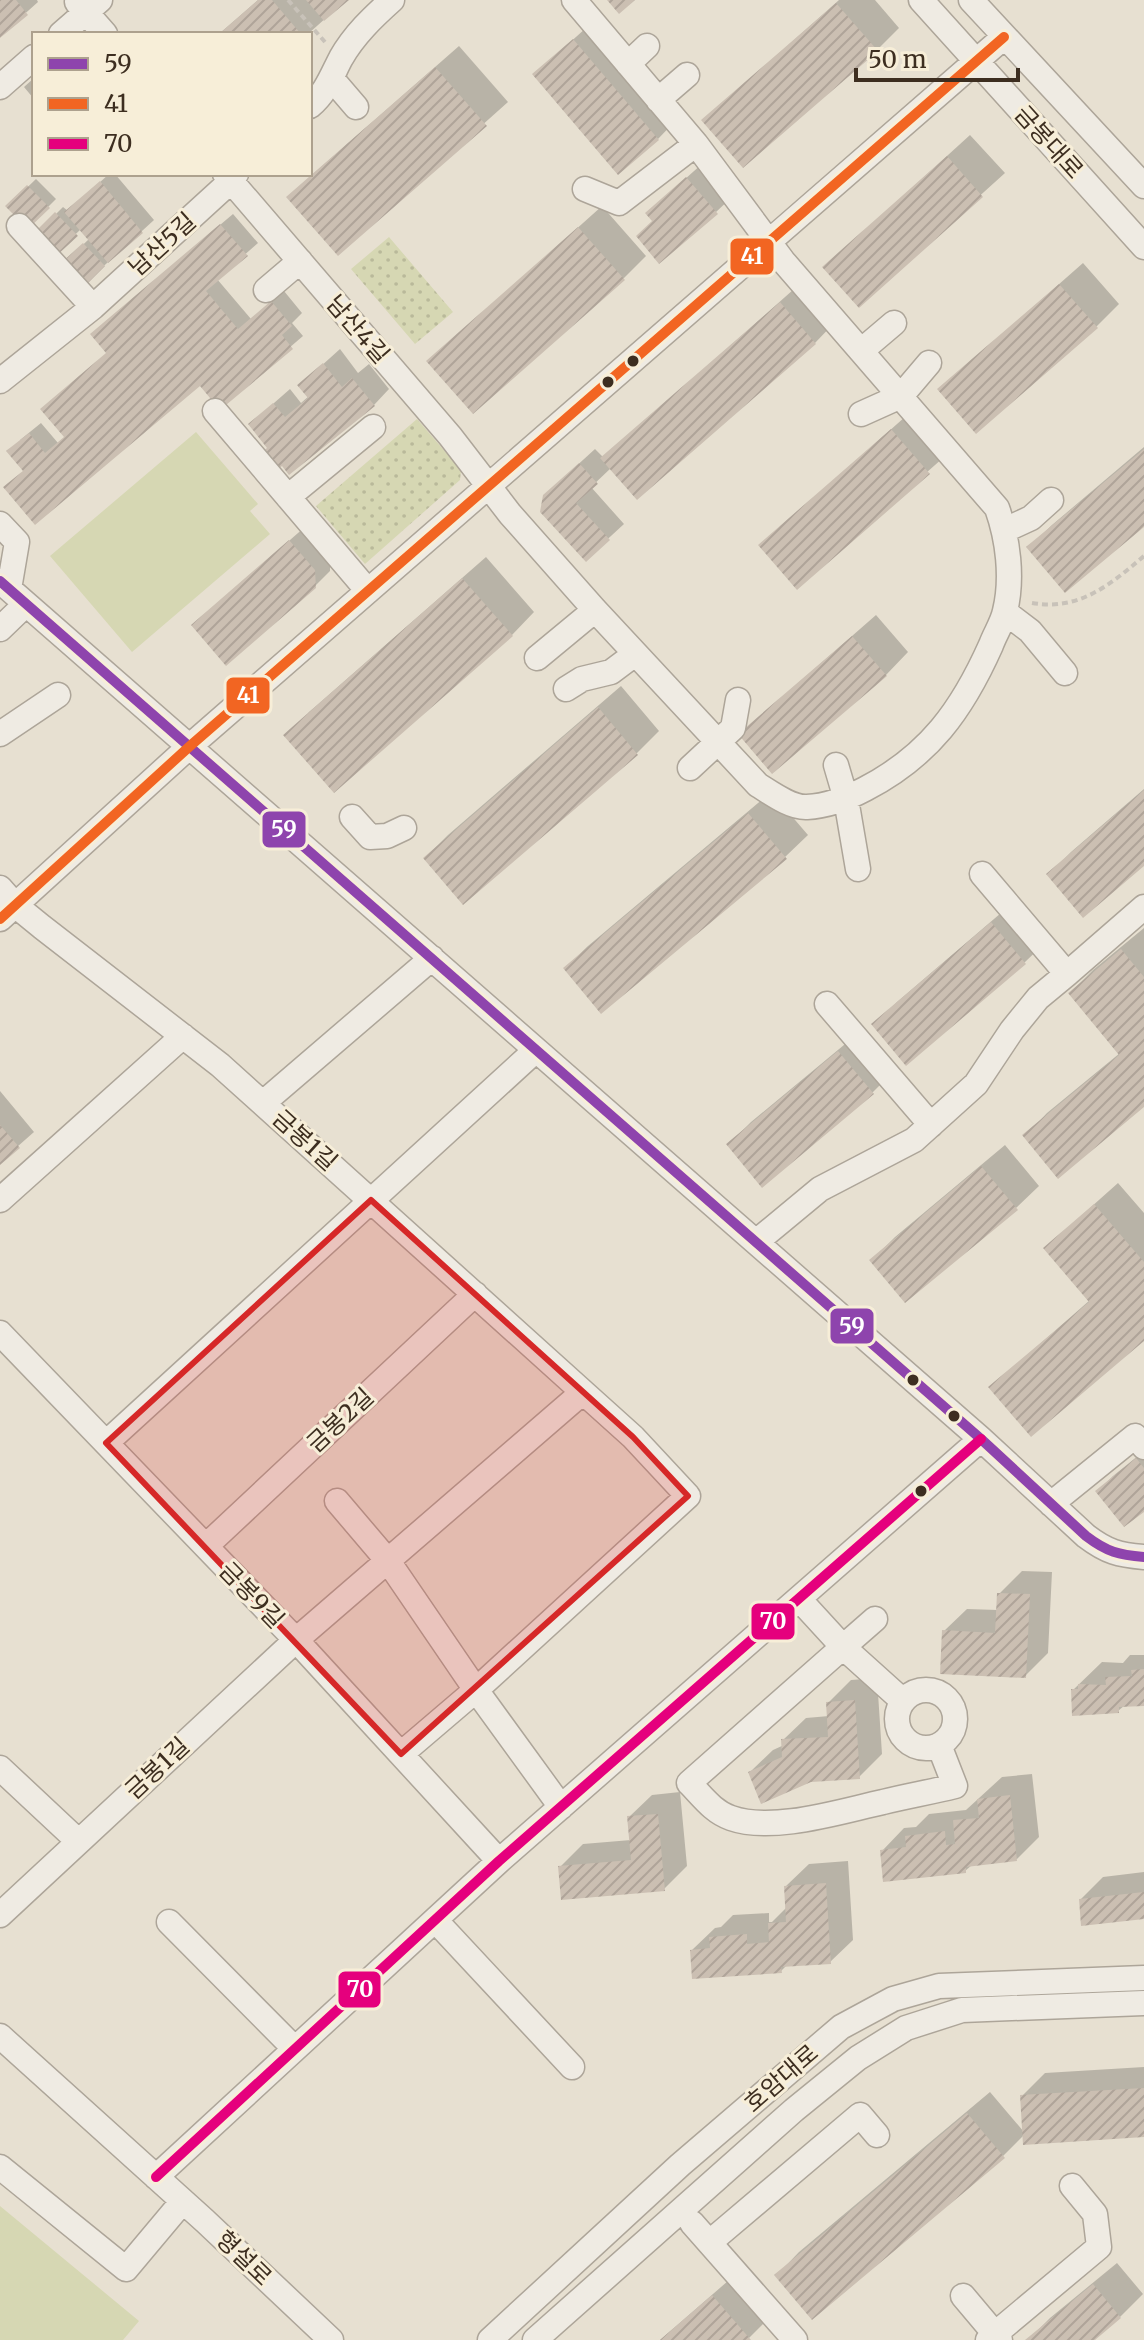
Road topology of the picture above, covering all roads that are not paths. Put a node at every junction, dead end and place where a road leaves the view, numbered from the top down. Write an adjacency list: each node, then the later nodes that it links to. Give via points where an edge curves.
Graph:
1 (392, 0): 14 (street, via 365,24)
2 (574, 0): 12 (street)
3 (921, 0): 11 (street, 금봉대로)
4 (971, 0): 8 (street, 금봉대로)
5 (87, 4): 6 (street); 7 (street)
6 (63, 32)
7 (104, 32)
8 (1004, 37): 11 (street); 21 (street, 금봉대로)
9 (647, 46): 12 (street)
10 (32, 59): 15 (street)
11 (977, 61): 24 (street); 25 (street, 금봉대로)
12 (628, 64): 16 (street)
13 (687, 75): 16 (street)
14 (332, 79): 17 (street); 18 (street)
15 (0, 87)
16 (658, 100): 19 (street)
17 (312, 104)
18 (356, 107)
19 (696, 144): 22 (street, via 619,203); 24 (street)
20 (231, 176): 26 (street, 남산4길); 28 (street, 남산5길)
21 (1144, 186)
22 (585, 189)
23 (19, 226): 28 (street)
24 (769, 241): 30 (street); 37 (street)
25 (1144, 247)
26 (300, 261): 27 (street); 37 (street, 남산4길)
27 (266, 290)
28 (93, 307): 32 (street, 남산5길)
29 (894, 323): 30 (street)
30 (861, 351): 33 (street)
31 (929, 363): 33 (street)
32 (0, 381)
33 (901, 396): 35 (street); 41 (street, via 997,508)
34 (215, 411): 38 (street)
35 (861, 414)
36 (373, 427): 38 (street)
37 (489, 486): 43 (street); 45 (street, 남산4길)
38 (288, 497): 43 (street)
39 (1051, 500): 41 (street, via 1031,518)
40 (0, 524): 42 (street, via 17,542)
41 (1005, 530): 44 (street)
42 (12, 591): 46 (street); 55 (street)
43 (368, 591): 55 (street)
44 (1006, 605): 49 (street); 58 (street, 남산4길, via 976,678 938,733 896,773)
45 (595, 610): 47 (street, 남산4길); 48 (street)
46 (0, 629)
47 (635, 654): 50 (street, via 611,672); 54 (street, 남산4길)
48 (537, 658)
49 (1065, 673)
50 (566, 689)
51 (58, 695): 53 (street)
52 (738, 700): 54 (street, via 733,728)
53 (0, 734)
54 (717, 743): 57 (street); 58 (street, 남산4길, via 777,797 804,808)
55 (190, 746): 63 (street); 65 (street)
56 (836, 765): 58 (street)
57 (690, 768)
58 (846, 799): 61 (street)
59 (352, 817): 60 (street, via 370,837)
60 (404, 828)
61 (858, 869)
62 (982, 874): 66 (street)
63 (5, 904): 68 (street, 금봉1길)
64 (1144, 907): 66 (street)
65 (432, 958): 69 (street); 70 (street)
66 (1067, 974): 71 (street, via 1038,998 976,1084)
67 (827, 1004): 71 (street)
68 (183, 1036): 70 (street, 금봉1길); 72 (street)
69 (536, 1050): 73 (street); 74 (street)
70 (263, 1103): 73 (street, 금봉1길)
71 (931, 1125): 74 (street, via 914,1140 820,1189)
72 (0, 1200)
73 (371, 1200): 75 (street, 금봉1길); 80 (street)
74 (756, 1242): 79 (street)
75 (475, 1294): 77 (street, 금봉1길); 83 (street, 금봉2길)
76 (4, 1346): 80 (street, 금봉9길)
77 (583, 1392): 85 (street, 금봉1길); 90 (street, 금봉1길, via 688,1496)
78 (1141, 1436): 82 (street)
79 (981, 1439): 82 (street); 86 (street)
80 (106, 1443): 83 (street, 금봉9길)
81 (337, 1501): 85 (street)
82 (1051, 1504): 84 (street, via 1099,1546)
83 (206, 1546): 88 (street, 금봉9길)
84 (1144, 1557)
85 (388, 1561): 88 (street, 금봉1길); 90 (street)
86 (799, 1599): 89 (street); 95 (street)
87 (875, 1619): 89 (street)
88 (296, 1640): 93 (street, 금봉9길); 96 (street, 금봉1길)
89 (843, 1647): 91 (street); 92 (street, via 689,1783 711,1807 731,1818 765,1824 844,1813 955,1786)
90 (476, 1690): 93 (street, 금봉1길); 95 (street)
91 (903, 1701): 92 (street, via 896,1719 903,1738 920,1748); 92 (street, via 919,1691 945,1698 955,1723)
92 (939, 1745)
93 (401, 1754): 97 (street, 금봉9길)
94 (0, 1768): 96 (street)
95 (561, 1807): 97 (street)
96 (78, 1841): 98 (street, 금봉1길)
97 (499, 1861): 99 (street)
98 (0, 1915)
99 (435, 1920): 104 (street); 105 (street)
100 (169, 1922): 104 (street)
101 (1144, 1978): 116 (street, 호암대로, via 939,1986 893,1999 841,2027 680,2165)
102 (1144, 2003): 111 (street, 호암대로, via 962,2010 906,2028 858,2058 794,2110)
103 (0, 2036): 108 (street, 형설로)
104 (294, 2048): 108 (street)
105 (572, 2067)
106 (877, 2135): 112 (street, via 860,2115)
107 (0, 2167): 110 (street, via 126,2269)
108 (156, 2177): 110 (street, 형설로)
109 (1072, 2186): 114 (street, via 1095,2214 1099,2247)
110 (183, 2201): 115 (street, 형설로)
111 (692, 2211): 112 (street); 117 (street, 호암대로, via 667,2223)
112 (710, 2242): 118 (street)
113 (963, 2296): 114 (street)
114 (994, 2338)
115 (331, 2340)
116 (490, 2340)
117 (535, 2340)
118 (795, 2340)

